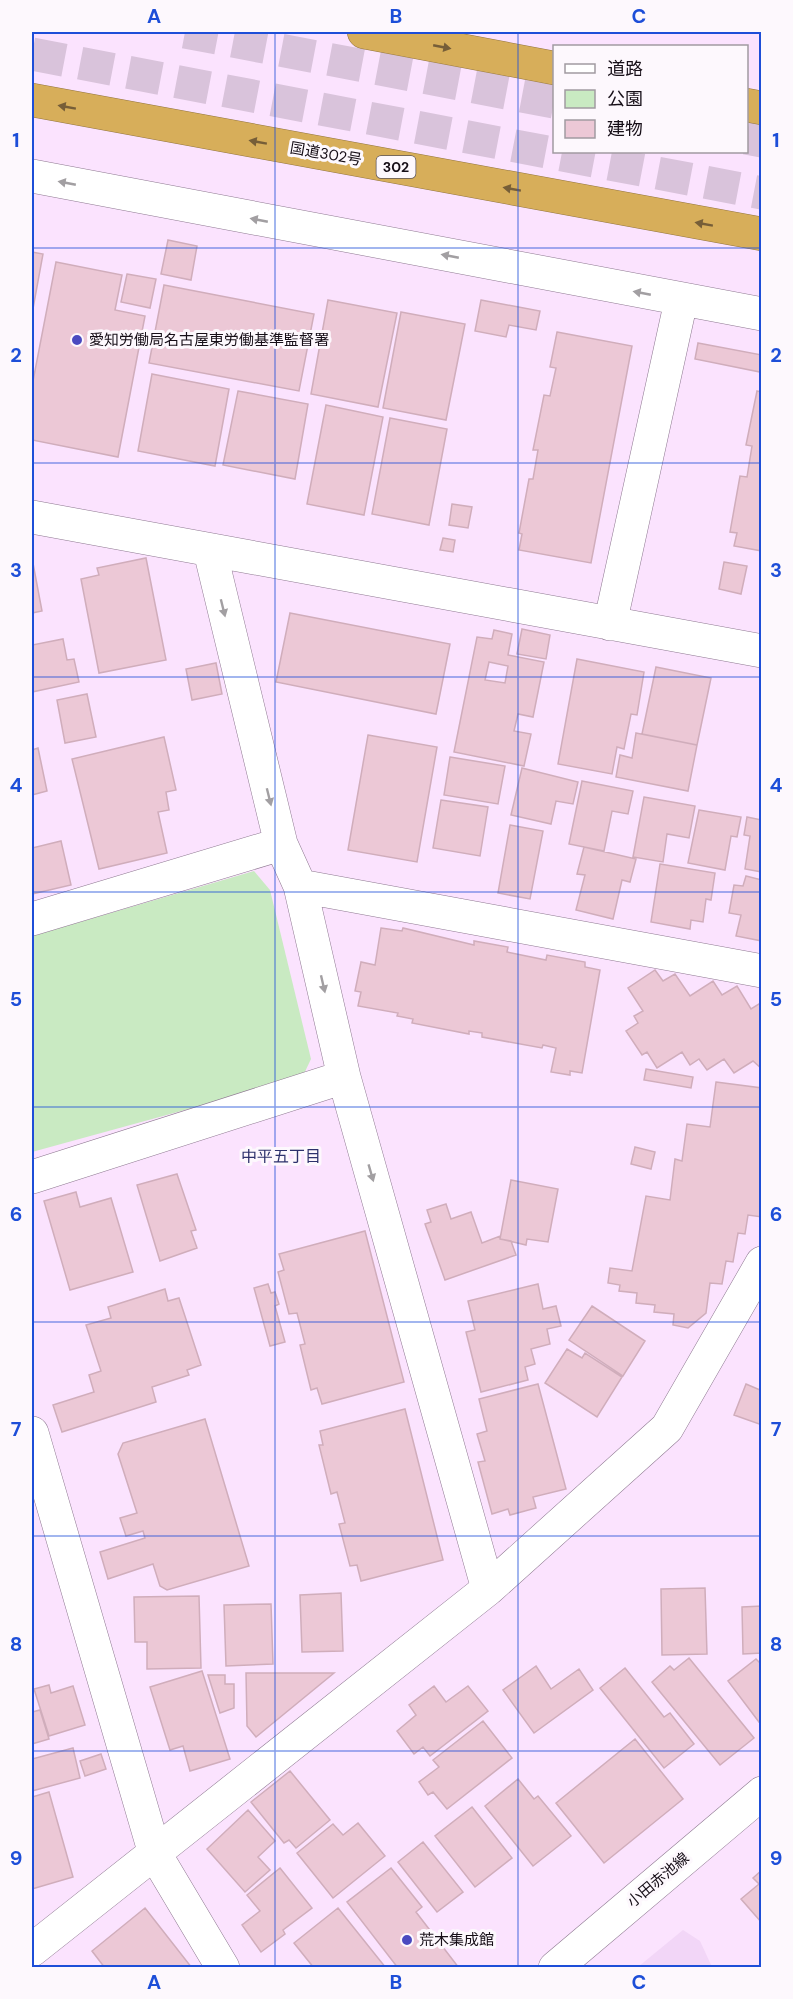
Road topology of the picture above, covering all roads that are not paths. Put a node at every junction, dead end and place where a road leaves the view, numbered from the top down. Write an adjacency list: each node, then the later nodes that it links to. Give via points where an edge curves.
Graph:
1 (364, 32): 2 (highway, one-way to 2)
2 (553, 68)
3 (32, 100): 5 (highway, 国道302号 / 302, one-way to 3)
4 (32, 176): 6 (street, one-way to 4)
5 (762, 234)
6 (681, 301): 7 (street); 10 (street)
7 (762, 314)
8 (32, 518): 9 (street)
9 (210, 551): 10 (street); 12 (street, one-way to 12)
10 (610, 624): 11 (street)
11 (762, 651)
12 (281, 844): 13 (street); 14 (street)
13 (300, 886): 15 (street); 16 (street, one-way to 16)
14 (32, 919)
15 (762, 971)
16 (344, 1077): 17 (street); 20 (street, one-way to 20)
17 (32, 1177)
18 (762, 1263): 20 (street, via 667,1428)
19 (32, 1433): 22 (street)
20 (488, 1589): 22 (street)
21 (762, 1793): 25 (street, 小田赤池線)
22 (155, 1854): 23 (street); 24 (street)
23 (32, 1950)
24 (223, 1968)
25 (555, 1968)

